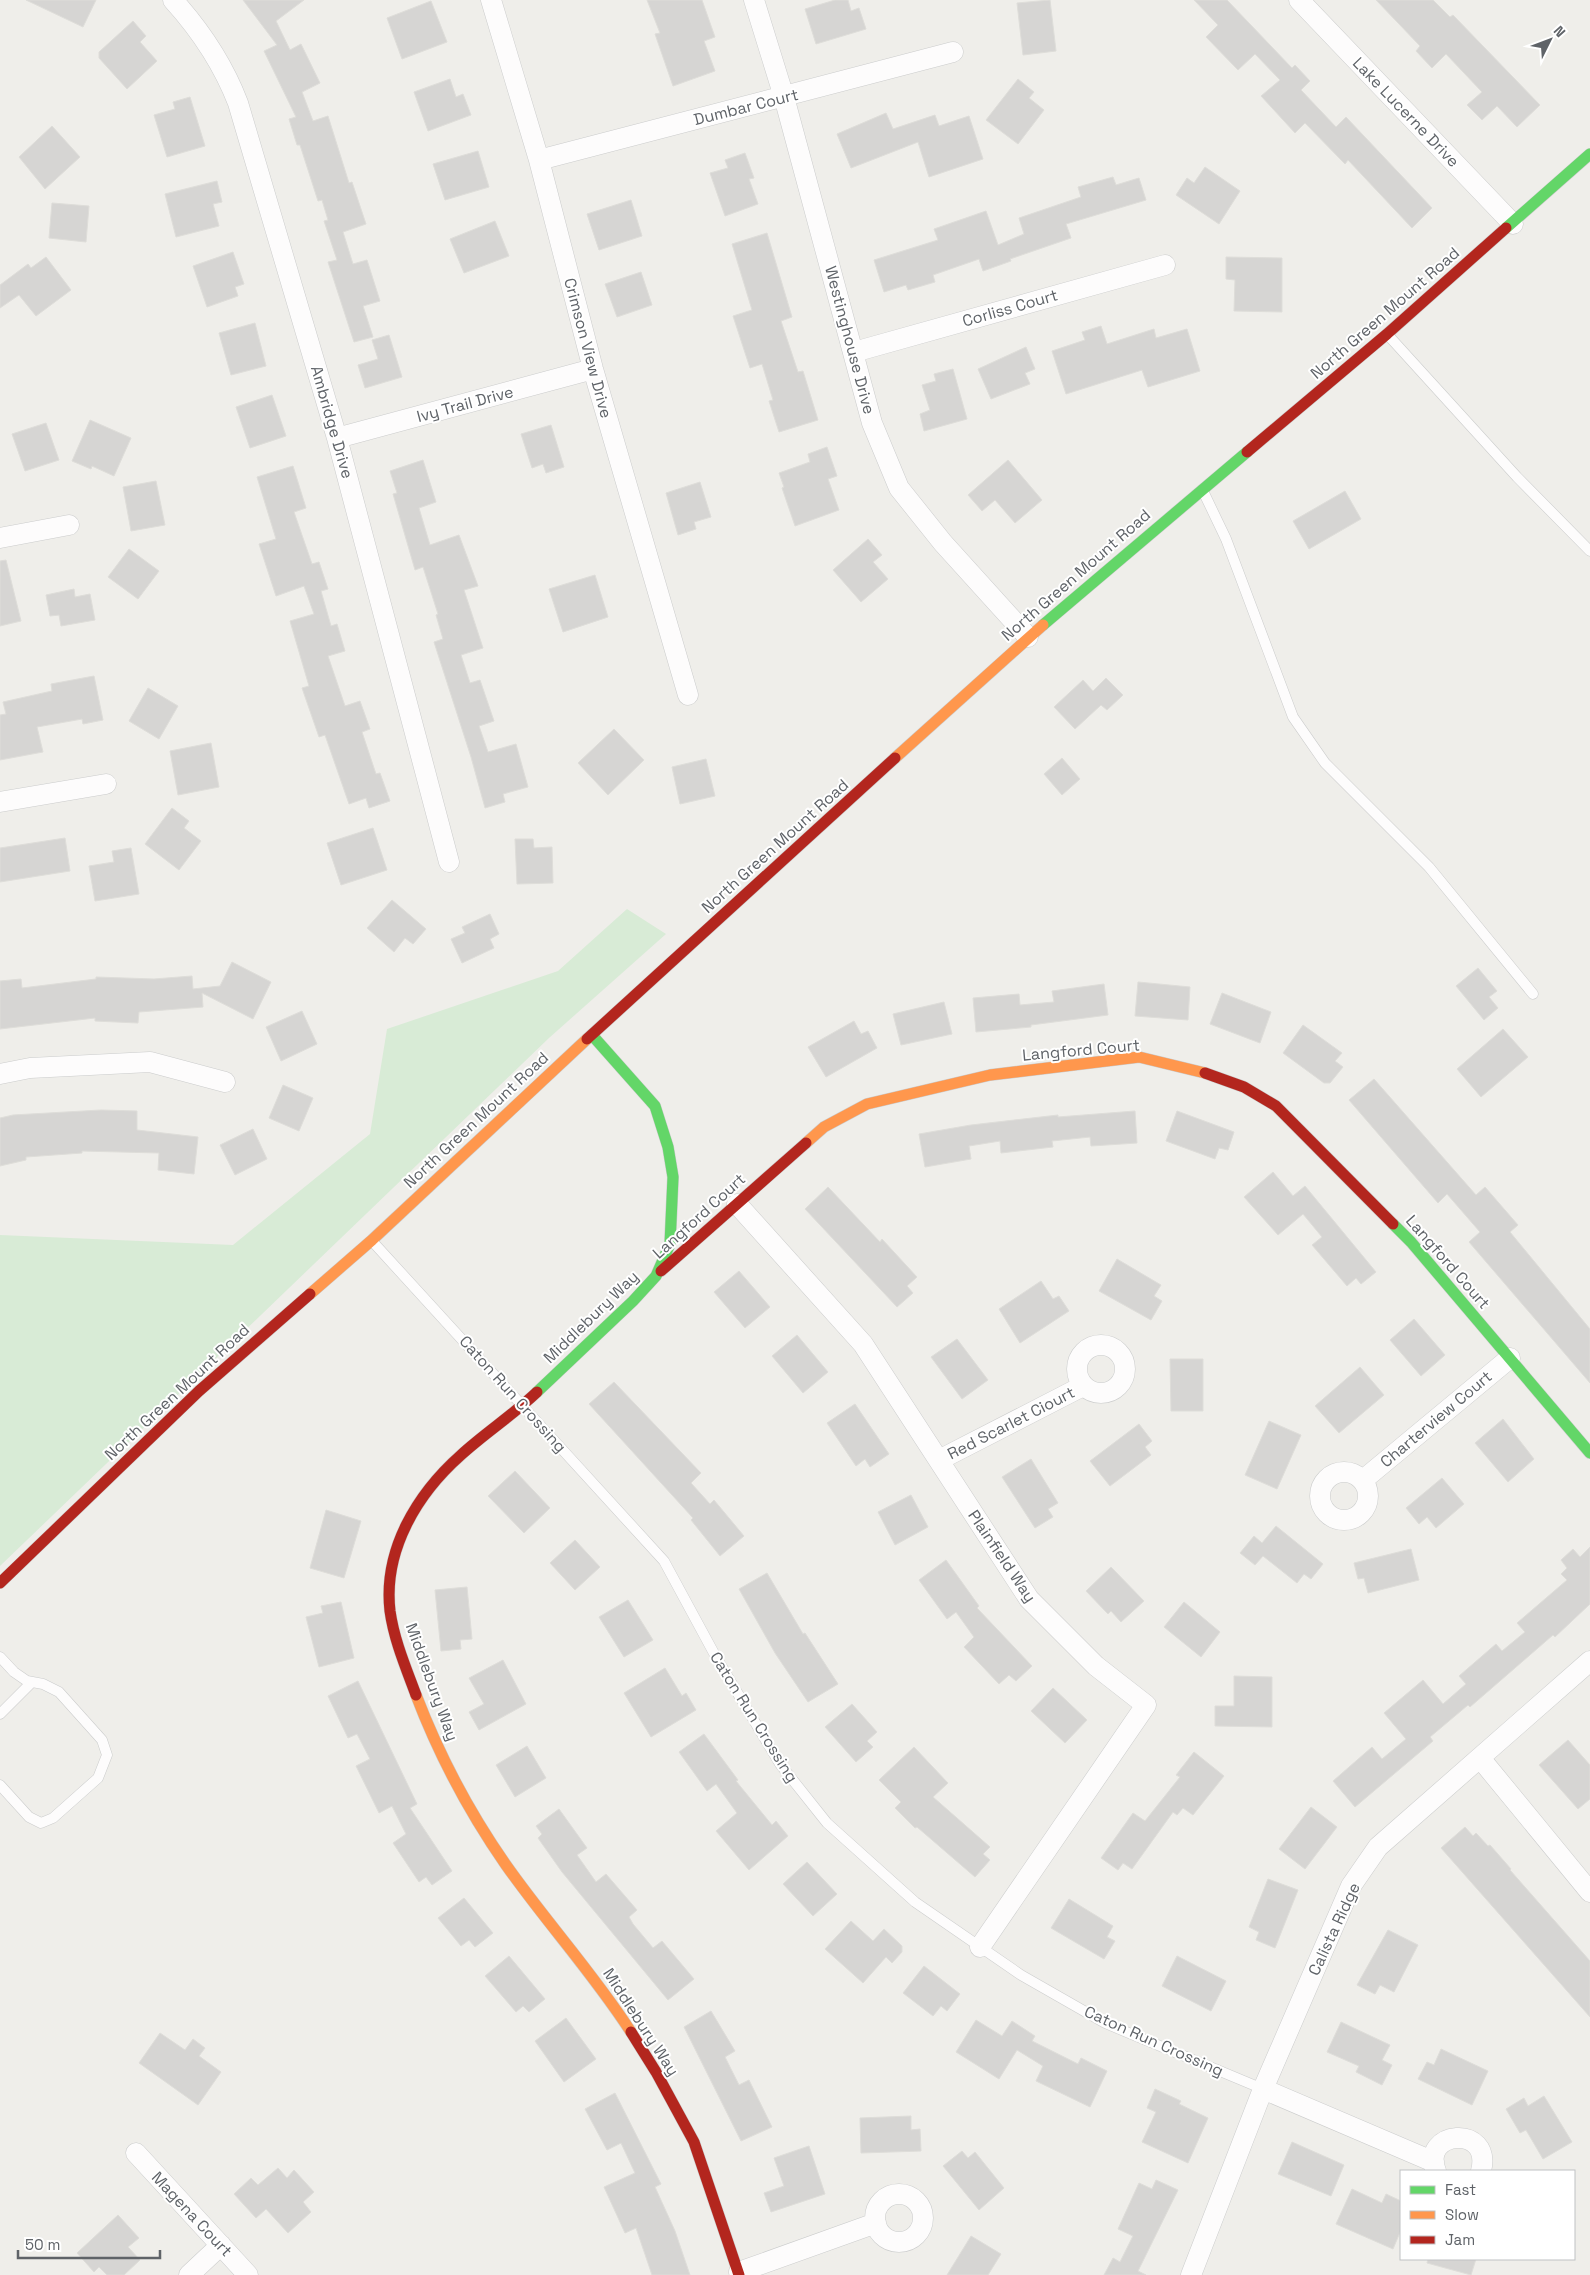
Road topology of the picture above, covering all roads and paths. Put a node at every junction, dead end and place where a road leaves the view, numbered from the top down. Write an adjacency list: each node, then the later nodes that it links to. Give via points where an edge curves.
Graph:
1 (173, 0): 14 (street, Ambridge Drive, via 212,49 238,103)
2 (492, 0): 8 (street, Crimson View Drive)
3 (754, 0): 6 (street, Westinghouse Drive)
4 (1299, 0): 9 (street, Lake Lucerne Drive)
5 (953, 52): 6 (street, Dumbar Court)
6 (784, 98): 8 (street, Dumbar Court); 12 (street, Westinghouse Drive)
7 (1590, 154): 9 (street, North Green Mount Road)
8 (539, 160): 13 (street, Crimson View Drive)
9 (1513, 224): 11 (street, North Green Mount Road)
10 (1166, 265): 12 (street, Corliss Court)
11 (1386, 334): 15 (street, North Green Mount Road); 18 (lane, via 1517,477)
12 (854, 352): 19 (street, Westinghouse Drive, via 872,424 899,488 943,543)
13 (593, 369): 14 (street, Ivy Trail Drive); 20 (street, Crimson View Drive)
14 (337, 438): 23 (street, Ambridge Drive)
15 (1202, 490): 19 (street, North Green Mount Road); 24 (lane, via 1226,539 1293,717 1325,763 1429,867)
16 (69, 525): 17 (street)
17 (0, 538)
18 (1590, 551)
19 (1028, 637): 25 (street, North Green Mount Road)
20 (688, 695)
21 (106, 784): 22 (street)
22 (0, 802)
23 (449, 862)
24 (1533, 994)
25 (592, 1035): 29 (street, North Green Mount Road); 30 (street, Middlebury Way, via 655,1106 668,1147 673,1177 670,1244)
26 (0, 1074): 27 (street, via 30,1068 150,1062)
27 (224, 1082)
28 (737, 1204): 30 (street, Langford Court); 31 (street, Langford Court, via 824,1127 868,1104 990,1075 1139,1057 1196,1070 1244,1087 1276,1106 1411,1242); 35 (street, Plainfield Way, via 863,1344)
29 (372, 1240): 33 (lane, Caton Run Crossing); 37 (street, North Green Mount Road, via 199,1391)
30 (656, 1276): 33 (street, Middlebury Way)
31 (1510, 1358): 34 (street, Langford Court); 36 (street, Charterview Court)
32 (1083, 1386): 35 (street, Red Scarlet Ciourt)
33 (523, 1405): 45 (lane, Caton Run Crossing, via 664,1561 780,1764 827,1823 914,1902); 52 (street, Middlebury Way, via 461,1455 432,1484 411,1514 397,1546 390,1578 390,1611 398,1646 427,1724 463,1799 506,1865 609,1998 656,2072 694,2142)
34 (1590, 1453)
35 (939, 1460): 45 (street, Plainfield Way, via 1029,1599 1096,1666 1146,1705)
36 (1363, 1480)
37 (0, 1583)
38 (0, 1657): 40 (lane, via 14,1672)
39 (1590, 1661): 42 (street, Calista Ridge)
40 (32, 1682): 41 (lane); 43 (lane, via 59,1692 102,1740 107,1755 98,1778 53,1818 41,1823 30,1817)
41 (0, 1714)
42 (1480, 1758): 44 (street); 46 (street, Calista Ridge, via 1378,1847 1352,1886)
43 (0, 1785)
44 (1590, 1892)
45 (980, 1947): 46 (lane, Caton Run Crossing, via 1021,1975 1105,2023)
46 (1263, 2089): 48 (street); 55 (street, Calista Ridge)
47 (136, 2153): 51 (street, Magena Court)
48 (1435, 2166): 49 (street, via 1435,2152 1446,2140 1456,2137 1477,2145 1483,2160)
49 (1481, 2170)
50 (876, 2223): 52 (street)
51 (221, 2245): 53 (street); 54 (street, Magena Court)
52 (739, 2274)
53 (189, 2275)
54 (248, 2275)
55 (1191, 2275)

